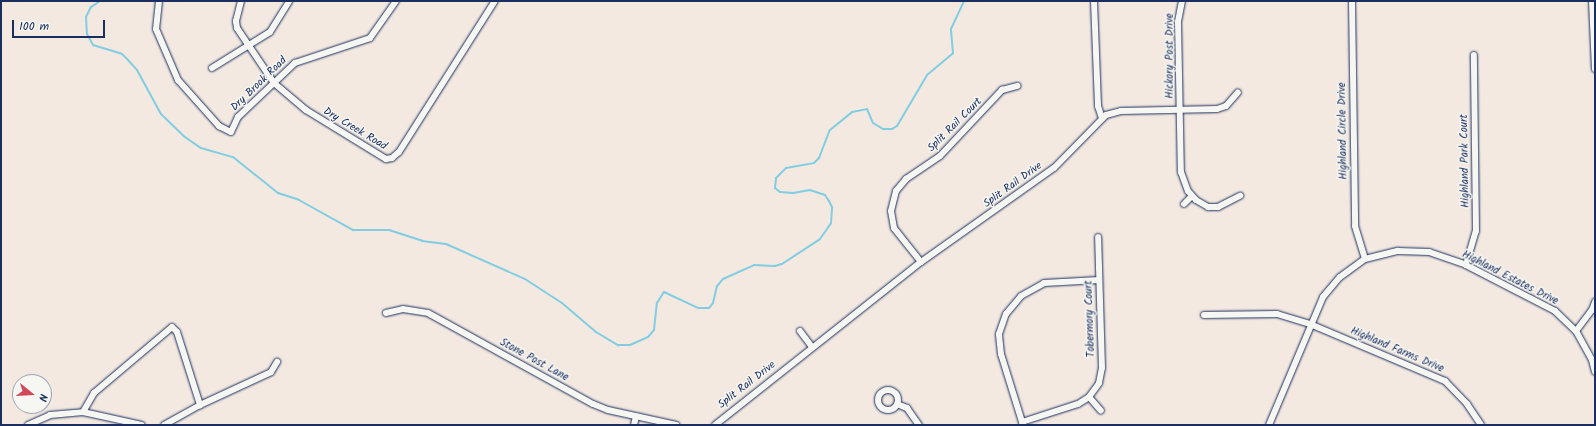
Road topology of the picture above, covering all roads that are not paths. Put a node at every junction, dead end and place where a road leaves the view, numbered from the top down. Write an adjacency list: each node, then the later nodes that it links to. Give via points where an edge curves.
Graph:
1 (159, 1): 14 (street, Dry Brook Road, via 156,29 178,80 219,126 231,132 238,117)
2 (241, 1): 10 (street, Dry Creek Road, via 236,21)
3 (289, 1): 10 (street, via 270,32)
4 (396, 1): 14 (street, Dry Brook Road, via 370,38 294,63)
5 (495, 1): 14 (street, Dry Creek Road, via 399,152 392,158 380,157 306,110)
6 (1094, 1): 18 (street, via 1098,106)
7 (1182, 1): 17 (street, Hickory Post Drive, via 1178,22)
8 (1352, 1): 23 (street, Highland Circle Drive, via 1355,226)
9 (1592, 1): 13 (street)
10 (247, 45): 12 (street); 14 (street, Dry Creek Road)
11 (1474, 55): 25 (street, Highland Park Court, via 1476,231)
12 (212, 68)
13 (1595, 69)
14 (274, 83)
15 (1017, 86): 24 (street, Split Rail Court, via 1002,90 940,156 906,179 896,191 891,211 894,228)
16 (1238, 92): 17 (street, Split Rail Drive, via 1226,106 1217,109)
17 (1180, 111): 18 (street, Split Rail Drive, via 1121,111); 19 (street, Hickory Post Drive, via 1181,172)
18 (1102, 118): 24 (street, Split Rail Drive, via 1054,168)
19 (1192, 196): 20 (street, via 1208,207 1218,207); 21 (street)
20 (1240, 196)
21 (1184, 204)
22 (1098, 238): 26 (street, Tobermory Court)
23 (1365, 259): 25 (street, Highland Estates Drive, via 1398,251 1430,252); 30 (street, Highland Estates Drive, via 1340,277 1323,297)
24 (920, 262): 33 (street, Split Rail Drive)
25 (1466, 265): 32 (street, Highland Estates Drive, via 1555,311)
26 (1099, 280): 36 (street, Tobermory Court, via 1102,368 1098,383); 42 (street, via 1044,283 1021,296 1006,314 999,334 1001,354)
27 (1595, 302): 32 (street)
28 (386, 313): 41 (street, Stone Post Lane, via 402,309 428,313 593,404)
29 (1204, 315): 30 (street, Highland Farms Drive, via 1277,314)
30 (1310, 324): 50 (street, Highland Estates Drive); 51 (street, Highland Farms Drive, via 1445,381 1468,404)
31 (800, 331): 33 (street)
32 (1576, 331): 35 (street, Highland Estates Drive, via 1592,360)
33 (812, 347): 48 (street, Split Rail Drive)
34 (277, 362): 38 (street, via 271,372)
35 (1595, 372)
36 (1088, 397): 39 (street); 42 (street, Tobermory Court, via 1078,404)
37 (897, 404): 49 (street, via 907,408)
38 (200, 405): 40 (street, via 177,332 172,327 94,393); 45 (street)
39 (1101, 411)
40 (83, 412): 43 (street, via 50,415); 44 (street)
41 (636, 416): 46 (street); 47 (street, Stone Post Lane)
42 (1023, 424)
43 (28, 425)
44 (142, 425)
45 (164, 425)
46 (634, 425)
47 (676, 425)
48 (715, 425)
49 (919, 425)
50 (1269, 425)
51 (1481, 425)

